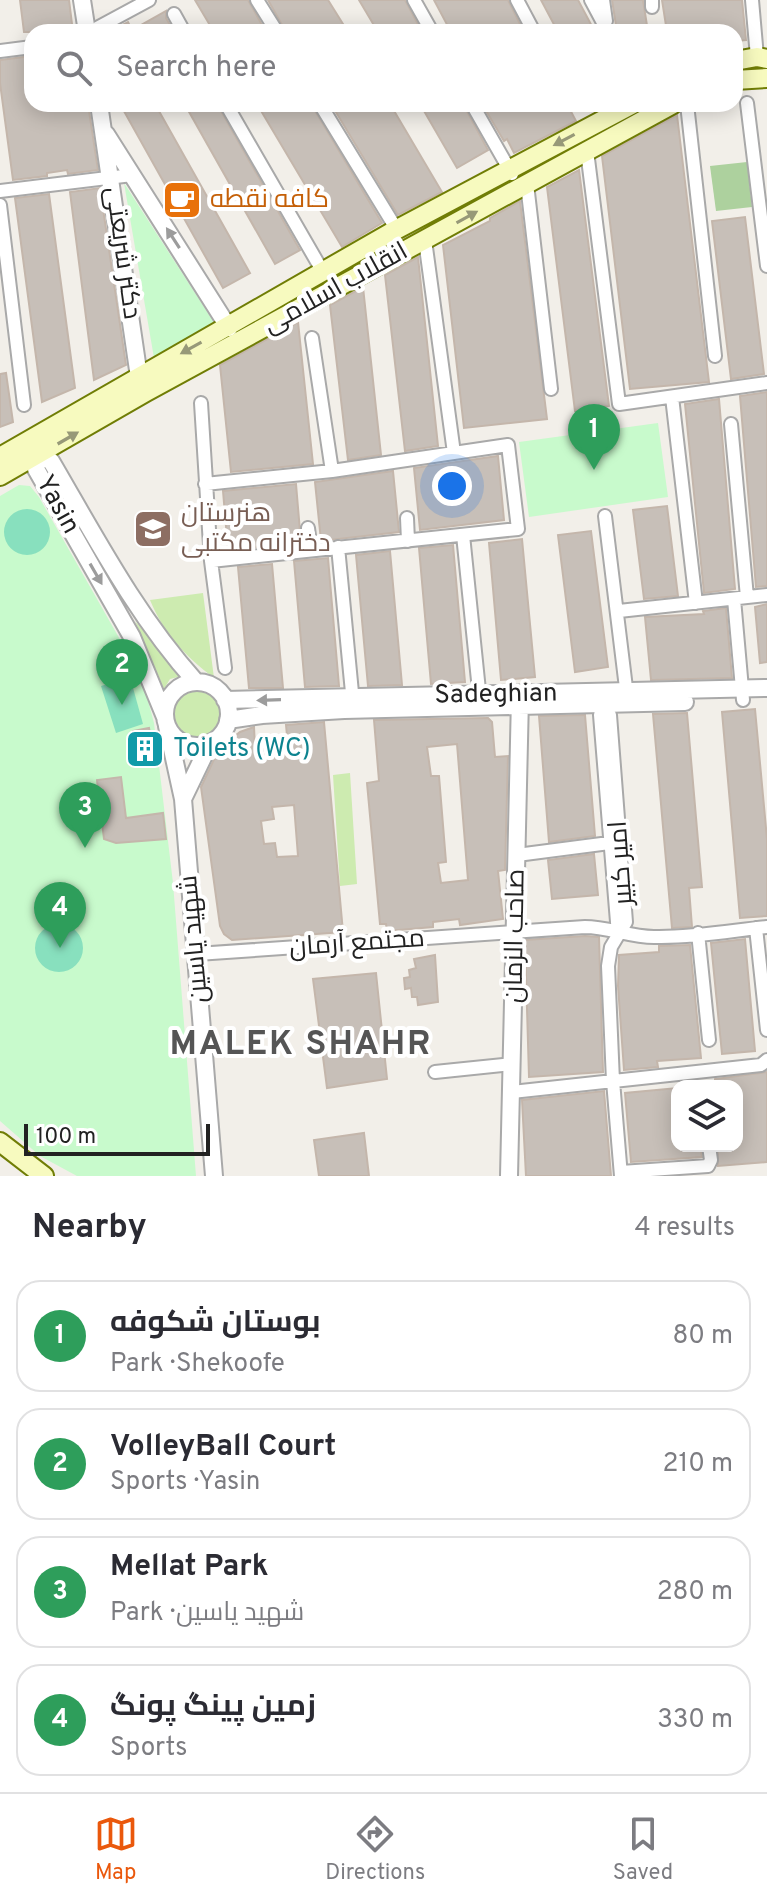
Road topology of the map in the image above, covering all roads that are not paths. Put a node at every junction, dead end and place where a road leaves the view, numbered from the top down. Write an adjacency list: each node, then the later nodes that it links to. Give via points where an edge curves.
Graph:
1 (82, 0): 10 (street)
2 (149, 0): 11 (street)
3 (257, 0): 13 (street)
4 (414, 0): 14 (street)
5 (517, 0): 15 (street)
6 (591, 0): 16 (street)
7 (603, 0): 17 (street)
8 (752, 0): 20 (street)
9 (174, 14): 12 (street)
10 (90, 24)
11 (103, 24)
12 (180, 24)
13 (272, 24)
14 (428, 24)
15 (530, 24)
16 (604, 24)
17 (607, 24)
18 (24, 48): 19 (street)
19 (0, 51)
20 (762, 58)
21 (767, 78): 22 (main road)
22 (743, 80)
23 (747, 103): 41 (street)
24 (100, 112): 31 (street, دکتر شریعتی)
25 (231, 112): 43 (street)
26 (325, 112): 39 (street)
27 (477, 112): 33 (street)
28 (618, 112): 33 (main road, انقلاب اسلامی, one-way to 33)
29 (658, 112): 32 (main road, انقلاب اسلامی)
30 (688, 112): 46 (street)
31 (103, 130): 34 (street, دکتر شریعتی); 35 (street, دکتر شریعتی)
32 (587, 151): 36 (main road, انقلاب اسلامی); 50 (street, via 619,404)
33 (509, 169): 36 (street); 39 (main road, انقلاب اسلامی)
34 (132, 175): 35 (street); 44 (street, دکتر شریعتی, one-way to 34)
35 (111, 177): 37 (street); 47 (street, دکتر شریعتی)
36 (523, 186): 40 (main road, انقلاب اسلامی, one-way to 36); 49 (street)
37 (0, 191)
38 (0, 205): 52 (street)
39 (397, 230): 43 (main road, انقلاب اسلامی)
40 (425, 240): 54 (main road, انقلاب اسلامی, one-way to 40); 55 (street)
41 (766, 244): 42 (street)
42 (767, 266)
43 (323, 272): 44 (main road, انقلاب اسلامی)
44 (229, 328): 47 (main road, انقلاب اسلامی, one-way to 47)
45 (312, 338): 57 (street)
46 (715, 356)
47 (139, 377): 54 (main road, انقلاب اسلامی)
48 (767, 383): 50 (street)
49 (551, 389)
50 (672, 397): 70 (street)
51 (201, 403): 59 (street)
52 (24, 405)
53 (731, 424): 69 (street)
54 (32, 449): 56 (main road, انقلاب اسلامی); 58 (main road, انقلاب اسلامی); 73 (street, Yasin, via 51,461 135,605); 82 (street, Yasin, one-way to 82, via 36,469 132,637)
55 (454, 453): 57 (street); 63 (street, via 508,445 518,529)
56 (0, 457)
57 (332, 471): 59 (street)
58 (0, 476)
59 (205, 484): 67 (street)
60 (605, 516): 71 (street)
61 (407, 518): 64 (street)
62 (308, 528): 66 (street)
63 (463, 535): 64 (street); 78 (street)
64 (408, 541): 65 (street)
65 (338, 547): 66 (street); 80 (street)
66 (311, 550): 67 (street)
67 (211, 561): 72 (street)
68 (767, 595): 69 (street)
69 (740, 598): 70 (street); 74 (street)
70 (696, 603): 71 (street)
71 (619, 611): 76 (street)
72 (225, 668)
73 (196, 682): 77 (street, via 214,687); 82 (street, via 177,689 166,707)
74 (742, 694): 75 (street, Sadeghian); 76 (street, Sadeghian)
75 (767, 694)
76 (627, 698): 79 (street, Sadeghian)
77 (225, 700): 80 (street, Sadeghian, one-way to 77); 81 (street)
78 (480, 701): 79 (street, Sadeghian); 80 (street, Sadeghian)
79 (520, 701): 86 (street, صاحب الزمان)
80 (353, 703): 81 (street, Sadeghian)
81 (228, 720): 83 (street)
82 (166, 722): 83 (street, via 185,744); 84 (street, شهید یاسین)
83 (210, 743): 84 (street)
84 (183, 799): 91 (street, شهید یاسین)
85 (615, 843): 85 (street, امیر کبیر, via 610,715 605,712 600,715); 86 (street); 90 (street, امیر کبیر)
86 (517, 855): 88 (street, صاحب الزمان)
87 (762, 927): 89 (street, مجتمع آرمان); 92 (street)
88 (516, 933): 90 (street, مجتمع آرمان, via 596,927); 91 (street, مجتمع آرمان); 95 (street, صاحب الزمان)
89 (698, 933): 90 (street, مجتمع آرمان); 93 (street)
90 (618, 934): 99 (street, via 608,966)
91 (197, 954): 105 (street, شهید یاسین)
92 (767, 1030)
93 (709, 1040)
94 (767, 1060): 97 (street)
95 (513, 1064): 96 (street); 100 (street, صاحب الزمان)
96 (435, 1072)
97 (700, 1072): 98 (street); 99 (street)
98 (701, 1080)
99 (613, 1081): 100 (street); 103 (street)
100 (512, 1092): 106 (street, صاحب الزمان)
101 (0, 1142): 104 (main road)
102 (710, 1152): 103 (street, via 708,1166)
103 (621, 1174)
104 (44, 1176)
105 (214, 1176)
106 (509, 1176)

